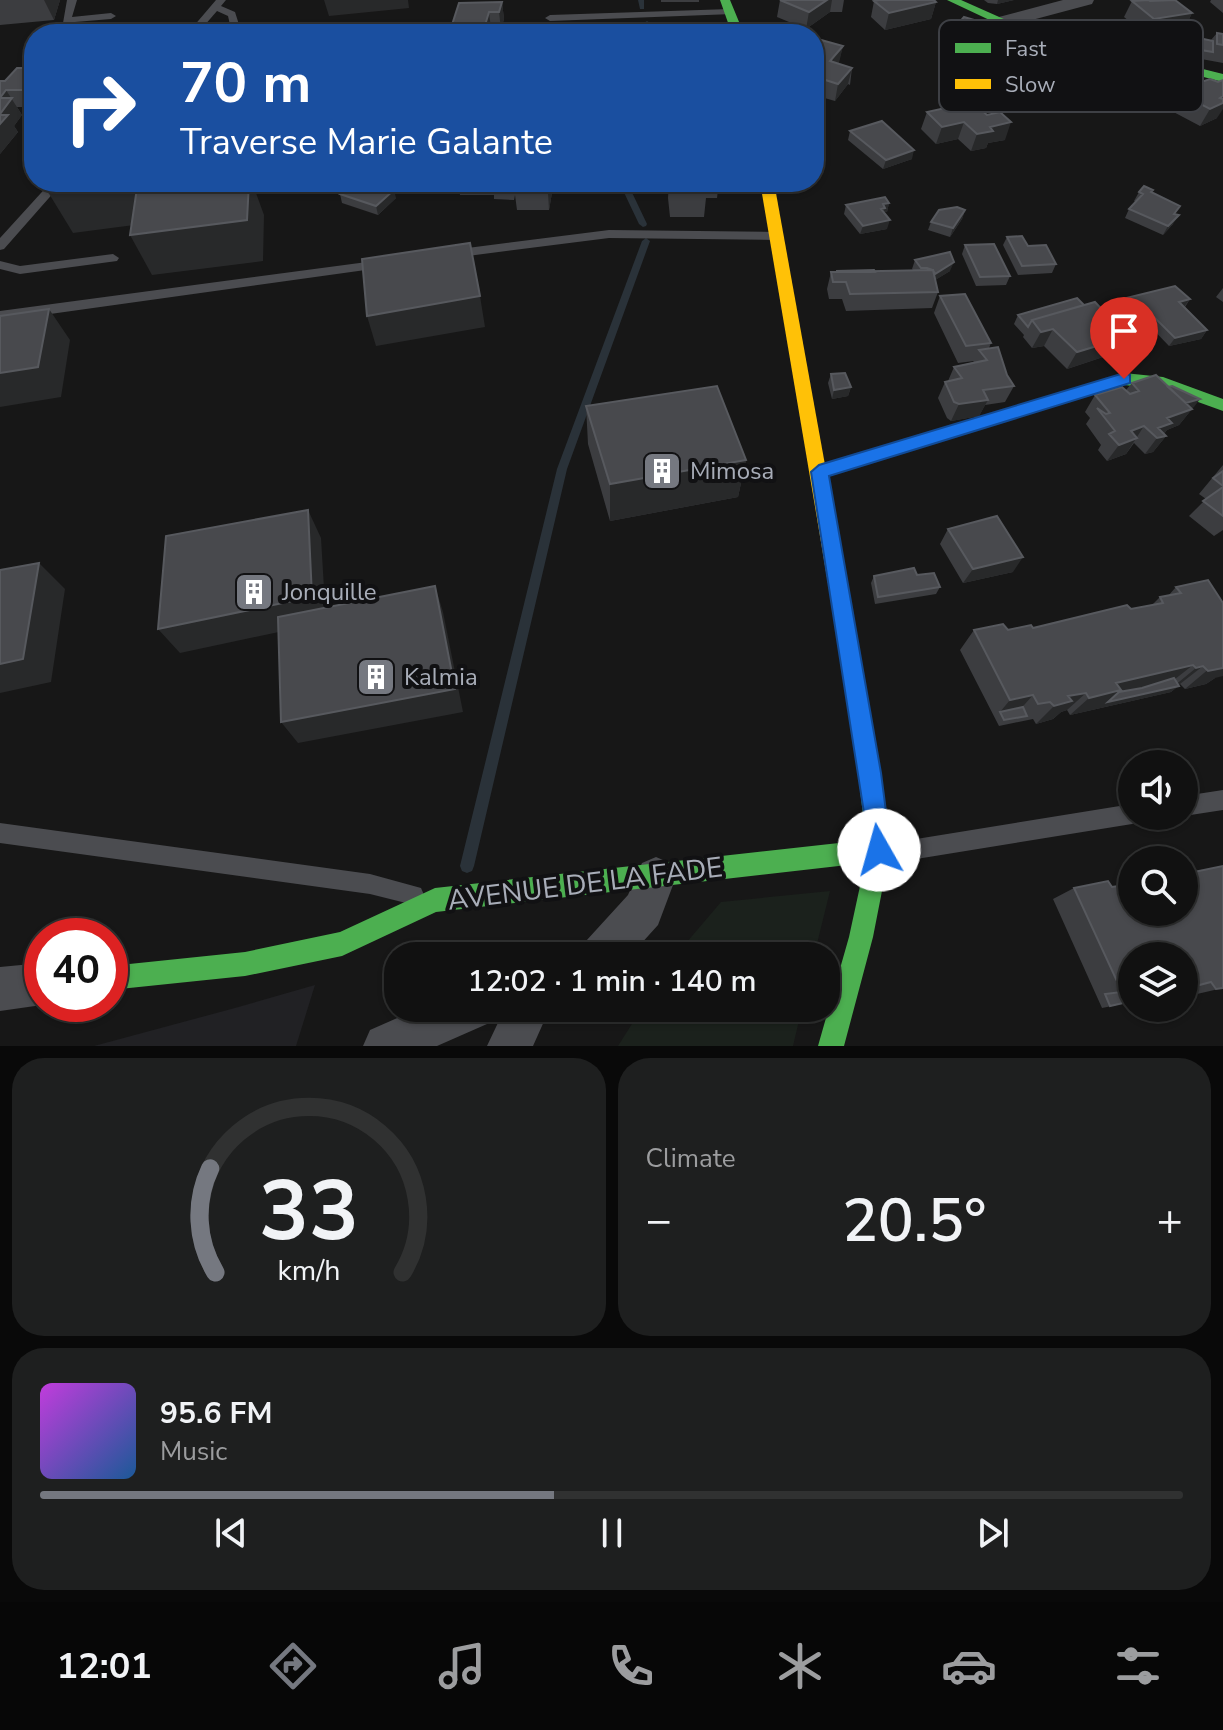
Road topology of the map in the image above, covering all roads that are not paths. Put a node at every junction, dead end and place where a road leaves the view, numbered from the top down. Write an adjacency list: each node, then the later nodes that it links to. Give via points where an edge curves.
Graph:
1 (72, 0): 6 (lane, via 66,21)
2 (952, 0): 8 (street)
3 (1085, 0): 9 (street)
4 (218, 4): 10 (lane); 11 (lane, via 232,14)
5 (727, 6): 7 (lane)
6 (111, 16)
7 (550, 18)
8 (996, 20)
9 (1010, 20)
10 (201, 24)
11 (234, 24)
12 (1203, 73): 13 (street)
13 (1223, 78)
14 (48, 192): 17 (lane)
15 (769, 192): 16 (street)
16 (777, 236): 18 (lane, via 609,234); 24 (street)
17 (0, 246)
18 (432, 257)
19 (113, 258): 21 (lane, via 20,270)
20 (401, 261): 22 (lane)
21 (0, 265)
22 (0, 316)
23 (1223, 405): 24 (street, via 1163,383 1124,379)
24 (819, 472): 29 (street)
25 (1223, 800): 26 (lane)
26 (1198, 804)
27 (1118, 816): 29 (lane, via 904,851)
28 (0, 833): 31 (lane, via 370,884)
29 (879, 850): 30 (street, AVENUE DE LA FADE); 40 (street)
30 (656, 877): 31 (street, AVENUE DE LA FADE); 32 (street, via 643,910)
31 (435, 900): 33 (street, AVENUE DE LA FADE, via 342,944 245,964)
32 (614, 942)
33 (128, 976)
34 (24, 987): 35 (street)
35 (0, 989)
36 (440, 1022): 38 (street)
37 (521, 1022): 39 (street)
38 (386, 1046)
39 (510, 1046)
40 (831, 1046)

